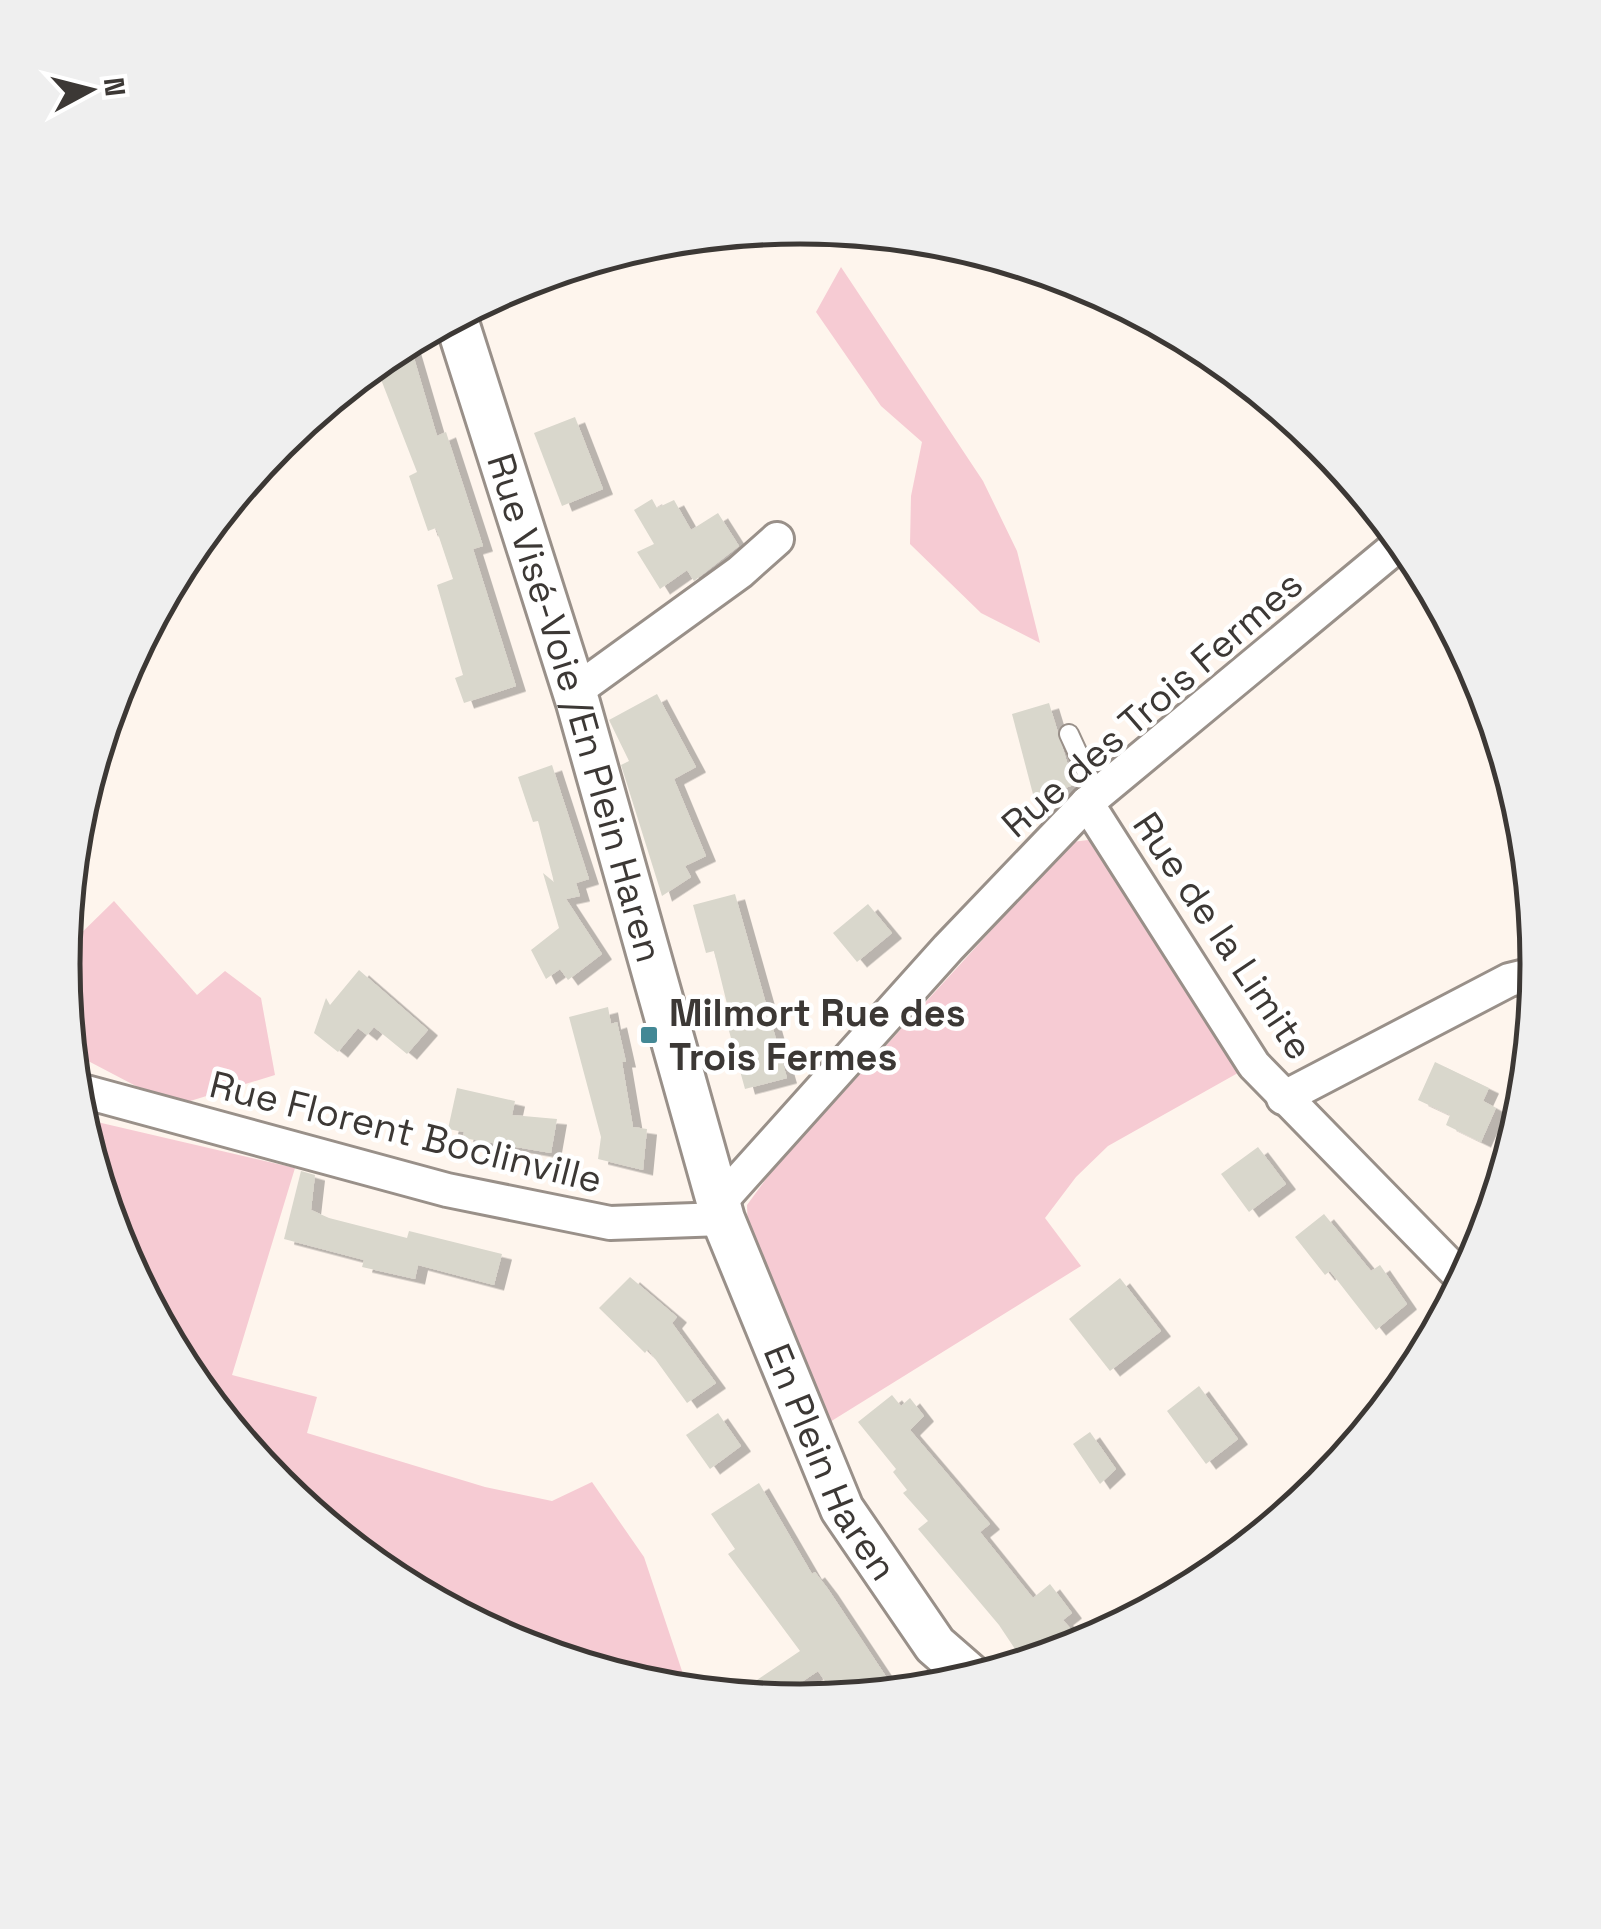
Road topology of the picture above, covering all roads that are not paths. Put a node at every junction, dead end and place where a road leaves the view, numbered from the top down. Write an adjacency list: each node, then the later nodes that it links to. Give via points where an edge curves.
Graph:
1 (460, 330): 4 (street, Rue Visé-Voie /En Plein Haren)
2 (777, 539): 4 (street)
3 (1391, 551): 6 (street, Rue des Trois Fermes)
4 (573, 688): 10 (street, Rue Visé-Voie /En Plein Haren)
5 (1070, 734): 6 (lane)
6 (1092, 799): 9 (street, Rue de la Limite, via 1254,1064); 10 (street, Rue des Trois Fermes, via 948,948)
7 (1520, 977): 9 (street)
8 (92, 1094): 10 (street, Rue Florent Boclinville, via 446,1190 610,1223)
9 (1283, 1098): 11 (street, Rue de la Limite)
10 (721, 1211): 12 (street, En Plein Haren, via 842,1510 935,1644)
11 (1453, 1269)
12 (960, 1666)

